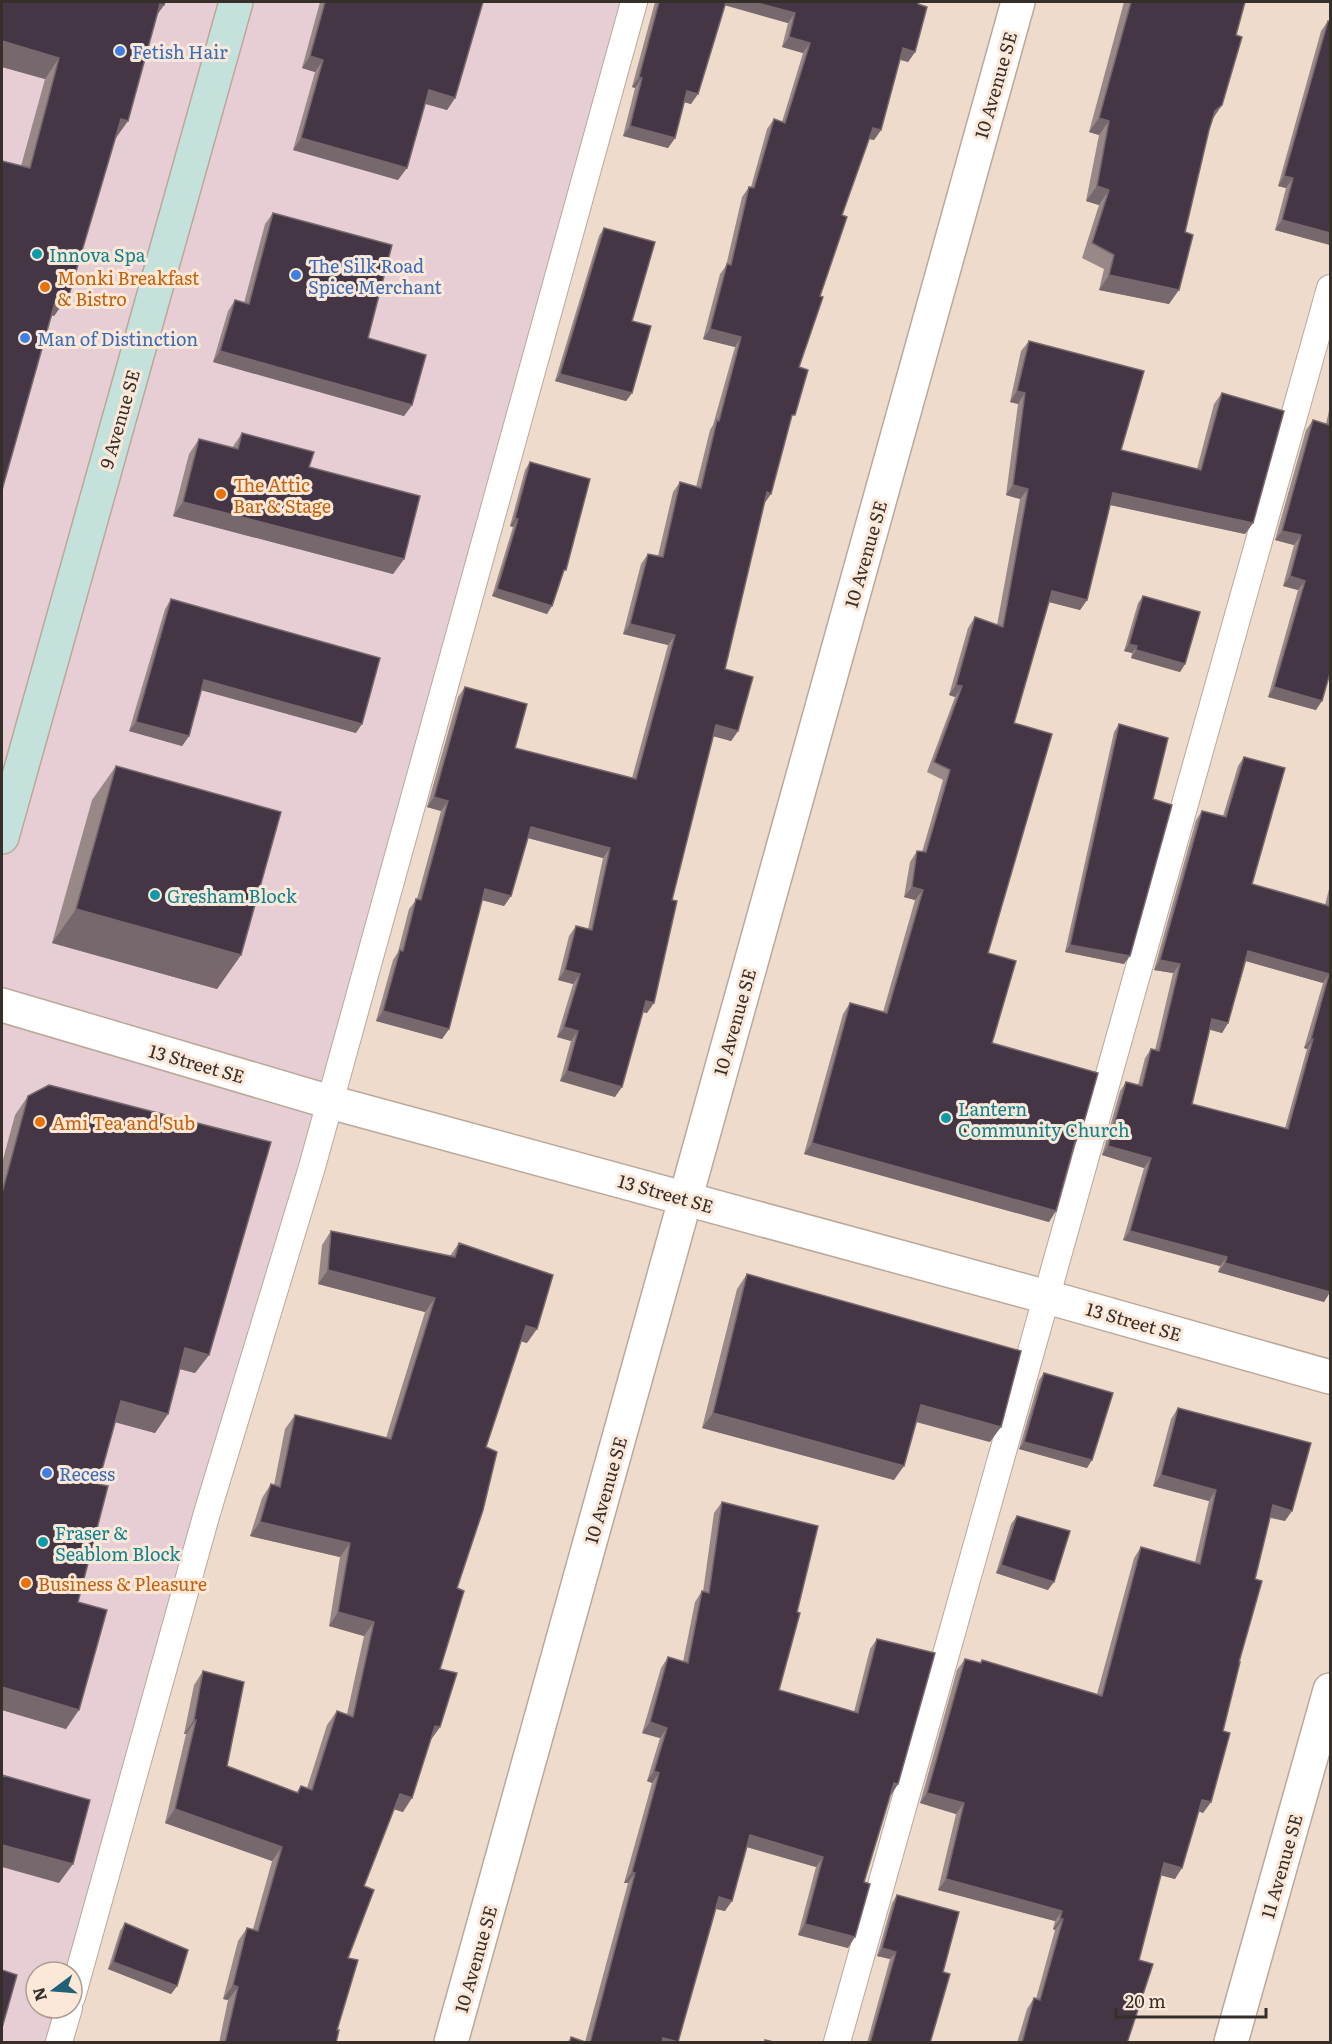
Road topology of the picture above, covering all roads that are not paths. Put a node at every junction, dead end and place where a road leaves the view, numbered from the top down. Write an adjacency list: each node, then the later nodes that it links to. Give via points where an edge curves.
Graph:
1 (236, 2): 5 (main road, 9 Avenue SE)
2 (634, 2): 7 (lane)
3 (1018, 2): 8 (street, 10 Avenue SE)
4 (1330, 288): 9 (lane)
5 (2, 837)
6 (2, 1005): 7 (street, 13 Street SE)
7 (330, 1102): 8 (street, 13 Street SE); 12 (lane, via 207,1513)
8 (685, 1199): 9 (street, 13 Street SE); 15 (street, 10 Avenue SE)
9 (1047, 1297): 10 (street, 13 Street SE); 16 (lane)
10 (1330, 1377)
11 (1330, 1690): 17 (street, 11 Avenue SE)
12 (82, 1960)
13 (66, 2020): 14 (lane)
14 (59, 2043)
15 (451, 2043)
16 (837, 2043)
17 (1231, 2043)

